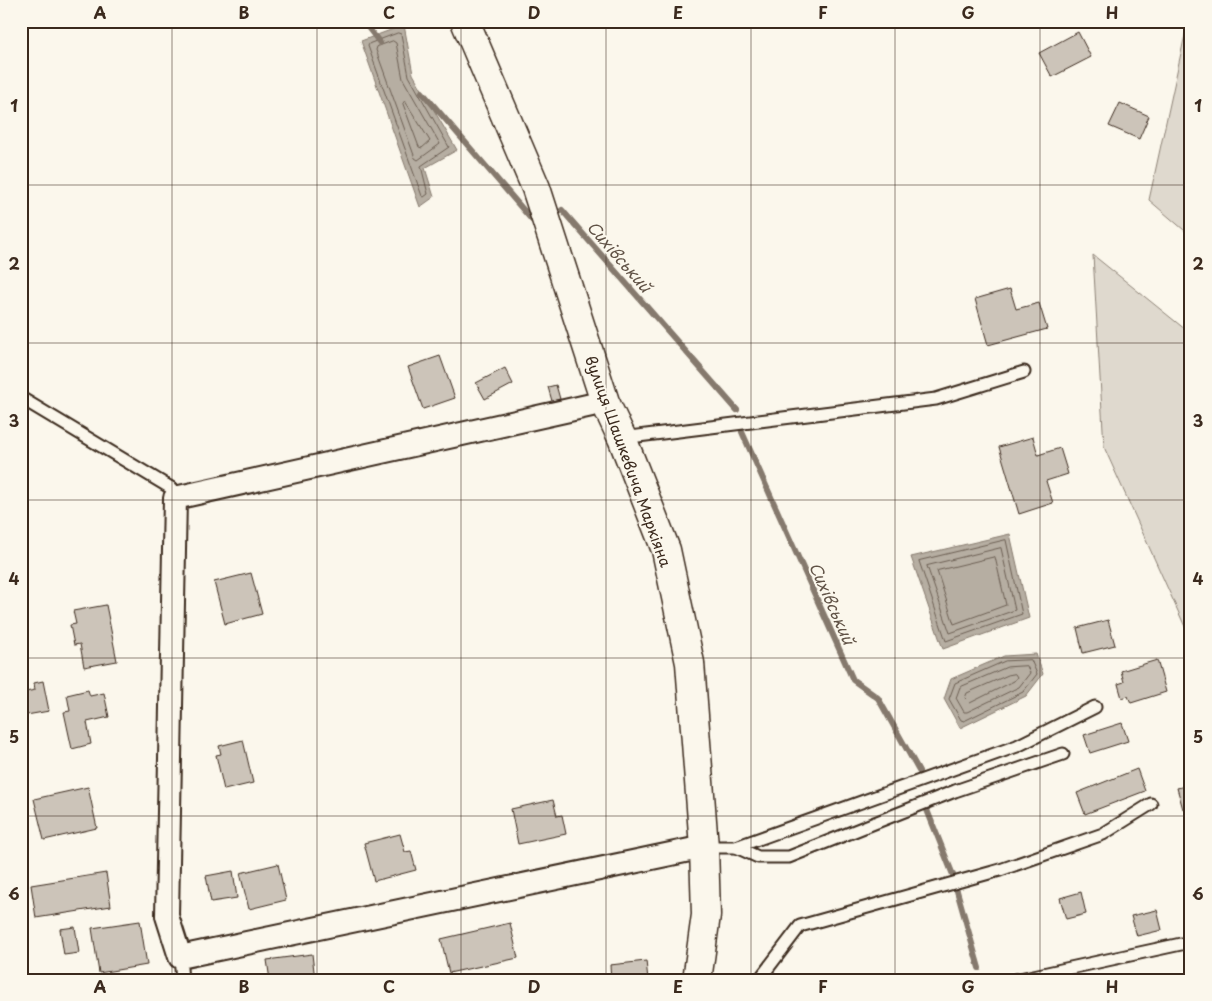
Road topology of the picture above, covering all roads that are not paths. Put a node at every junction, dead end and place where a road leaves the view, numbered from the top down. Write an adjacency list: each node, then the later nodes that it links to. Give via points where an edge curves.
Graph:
1 (464, 21): 4 (street, вулиця Шашкевича Маркіяна, via 536,188)
2 (1024, 372): 5 (lane, via 936,398)
3 (21, 398): 6 (lane, via 171,488)
4 (605, 402): 5 (street, вулиця Шашкевича Маркіяна); 6 (street)
5 (622, 438): 10 (street, вулиця Шашкевича Маркіяна, via 666,550 690,663)
6 (174, 498): 13 (street, via 167,916)
7 (1095, 707): 11 (lane, via 1017,746)
8 (1063, 754): 11 (lane, via 955,791 789,857 758,858)
9 (1151, 804): 16 (lane, via 1103,834 1000,870 800,926)
10 (704, 847): 11 (lane); 13 (street); 15 (street, вулиця Шашкевича Маркіяна, via 706,915)
11 (736, 847)
12 (1181, 944): 17 (lane)
13 (180, 957): 14 (lane)
14 (182, 980)
15 (697, 980)
16 (759, 980)
17 (1015, 980)

